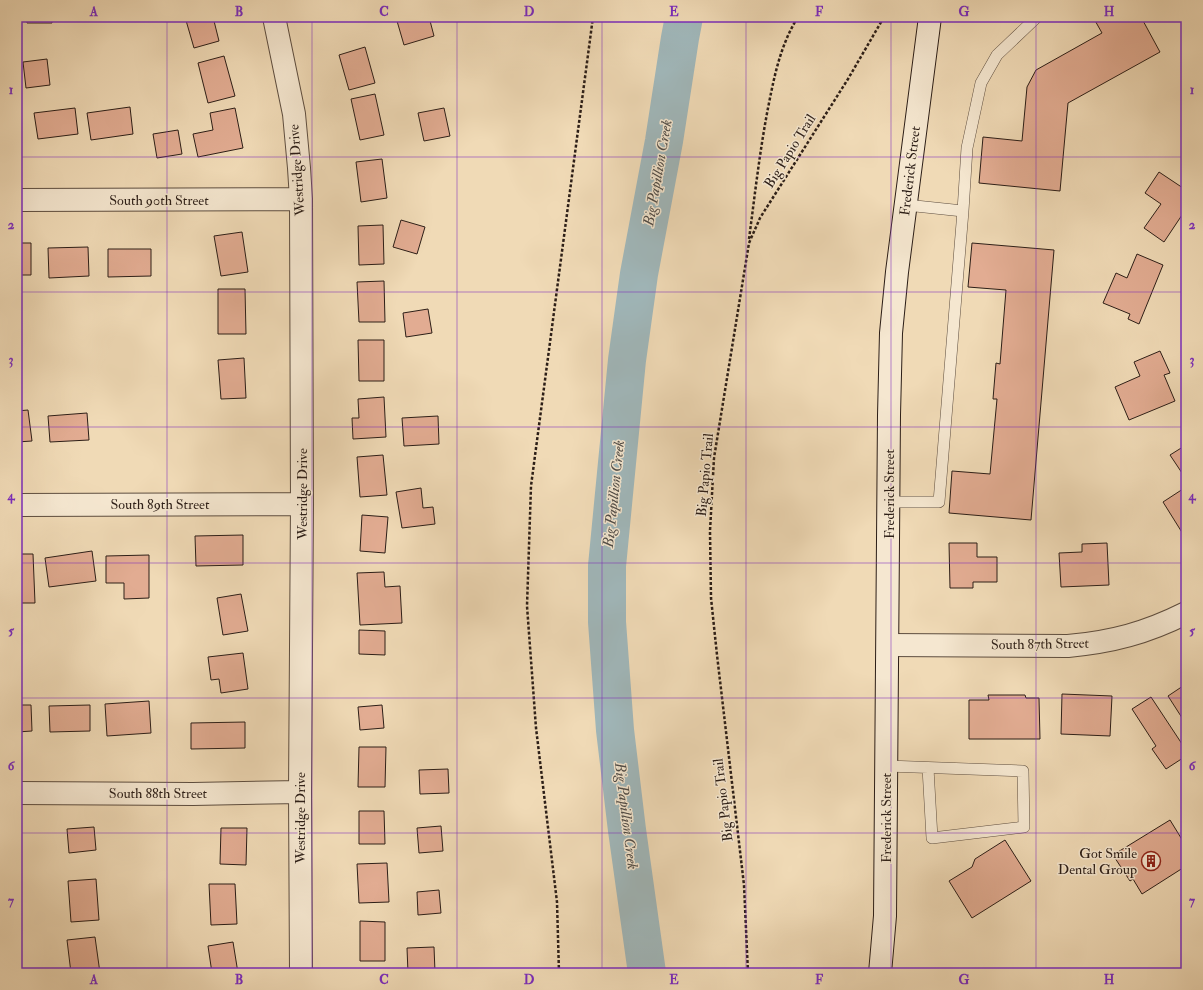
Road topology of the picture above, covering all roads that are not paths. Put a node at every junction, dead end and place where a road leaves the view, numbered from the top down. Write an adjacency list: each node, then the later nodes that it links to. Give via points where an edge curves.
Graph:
1 (274, 17): 4 (street, Westridge Drive, via 294,114)
2 (930, 17): 6 (street, Frederick Street)
3 (1036, 17): 7 (lane, via 997,55 981,83 967,148)
4 (301, 199): 5 (street, South 90th Street); 9 (street, Westridge Drive)
5 (17, 200)
6 (906, 206): 7 (lane); 8 (street, Frederick Street, via 891,333)
7 (963, 211): 8 (lane, via 939,502)
8 (889, 502): 12 (street, Frederick Street)
9 (302, 504): 10 (street, South 89th Street); 15 (street, Westridge Drive)
10 (17, 505)
11 (1186, 613): 12 (street, South 87th Street, via 1124,638 1094,644)
12 (888, 645): 13 (street, Frederick Street)
13 (887, 766): 14 (lane); 18 (street, Frederick Street, via 886,916)
14 (928, 768): 14 (lane, via 1023,771 1024,827 932,838)
15 (300, 792): 16 (street, South 88th Street); 17 (street, Westridge Drive)
16 (17, 793)
17 (301, 973)
18 (880, 973)

